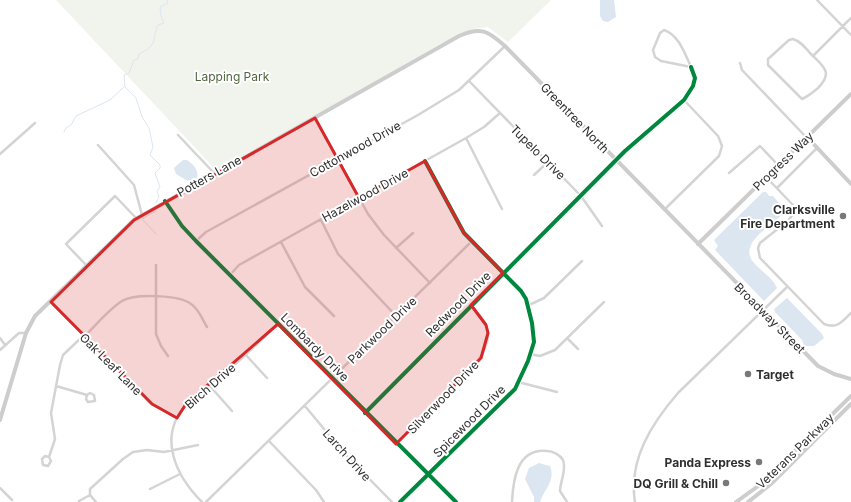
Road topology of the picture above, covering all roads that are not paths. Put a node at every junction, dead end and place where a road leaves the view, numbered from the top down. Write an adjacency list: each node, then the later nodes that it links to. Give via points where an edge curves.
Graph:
1 (817, 0): 3 (street)
2 (851, 18): 3 (street)
3 (843, 26): 5 (street); 7 (street)
4 (483, 30): 6 (main road, Greentree North, via 492,34); 14 (main road, Potters Lane, via 470,30)
5 (851, 35)
6 (505, 46): 10 (street, Cottonwood Drive); 23 (main road, Greentree North)
7 (813, 56): 7 (street, via 825,68 826,79 802,99 768,65 768,59 793,39 798,40)
8 (740, 63): 18 (street, via 742,70)
9 (691, 67): 9 (street, Redwood Drive, via 683,47 670,32 664,30 660,33 652,50 655,57 661,61); 12 (street, Redwood Drive, via 695,78 694,86)
10 (469, 81): 13 (street, Tupelo Drive); 22 (street, Cottonwood Drive, via 418,115)
11 (851, 94): 18 (main road, Progress Way)
12 (684, 100): 23 (street, Redwood Drive); 37 (street, via 718,136 722,146 719,156)
13 (500, 113): 17 (street, Hazelwood Drive); 25 (street, Tupelo Drive)
14 (315, 118): 22 (street); 27 (main road, Potters Lane)
15 (35, 123): 21 (street)
16 (178, 135): 27 (street)
17 (466, 138): 24 (street, Hazelwood Drive); 36 (street)
18 (808, 138): 20 (main road); 26 (main road, Progress Way)
19 (98, 145): 38 (street, via 134,185)
20 (817, 148): 31 (main road); 32 (street)
21 (0, 154)
22 (337, 158): 34 (street); 43 (street, Cottonwood Drive, via 206,232)
23 (616, 160): 33 (street, Redwood Drive); 37 (main road, Greentree North)
24 (425, 161): 34 (street, Hazelwood Drive); 44 (street, Spicewood Drive, via 460,226)
25 (548, 162): 29 (street); 33 (street, Tupelo Drive)
26 (778, 165): 28 (street, via 760,146); 30 (main road, Progress Way)
27 (214, 173): 35 (main road, Potters Lane)
28 (729, 173)
29 (534, 176)
30 (766, 177): 32 (street); 46 (main road, Progress Way)
31 (851, 184)
32 (777, 188): 54 (street, via 793,205 794,212 789,220 760,243 758,254)
33 (581, 196): 41 (street, Tupelo Drive); 51 (street, Redwood Drive)
34 (360, 198): 40 (street, Hazelwood Drive); 47 (street, via 368,214)
35 (165, 202): 38 (main road, Potters Lane); 43 (main road, Lombardy Drive)
36 (502, 209)
37 (665, 209): 46 (main road, Greentree North)
38 (142, 215): 39 (main road, Potters Lane)
39 (137, 219): 50 (main road, Potters Lane); 50 (street, via 115,196 92,217 66,244)
40 (321, 220): 45 (street, Hazelwood Drive); 63 (street, via 338,254)
41 (602, 226)
42 (414, 233): 47 (street)
43 (196, 241): 52 (main road, Lombardy Drive)
44 (472, 241): 51 (street, Spicewood Drive); 53 (street, Parkwood Drive)
45 (280, 242): 52 (street, Hazelwood Drive, via 240,265); 62 (street, via 305,287)
46 (698, 244): 60 (main road, Broadway Street)
47 (396, 248): 53 (street)
48 (582, 260): 59 (street, via 544,298)
49 (156, 265): 55 (street)
50 (87, 267): 56 (main road, Potters Lane)
51 (503, 273): 58 (street, Redwood Drive); 59 (street, Spicewood Drive, via 521,291)
52 (230, 275): 64 (main road, Lombardy Drive)
53 (430, 283): 63 (street, Parkwood Drive)
54 (788, 287): 60 (street); 61 (street, via 824,324 840,324)
55 (156, 298): 65 (street, via 188,302 199,313); 67 (street, via 139,296 124,300); 75 (street, via 156,334)
56 (51, 302): 66 (main road, Potters Lane, via 35,316); 67 (street, Oak Leaf Lane)
57 (604, 302): 69 (street)
58 (471, 305): 88 (street, Redwood Drive); 92 (street, Silverwood Drive, via 486,325 488,333 488,341 481,358)
59 (528, 306): 74 (street, Spicewood Drive, via 534,342)
60 (763, 312): 78 (main road, Broadway Street, via 820,368); 114 (street, via 678,393 653,425 639,457 634,477)
61 (851, 313)
62 (334, 316)
63 (396, 316): 77 (street, Parkwood Drive)
64 (278, 324): 73 (street, Birch Drive); 77 (main road, Lombardy Drive)
65 (206, 327)
66 (26, 333): 70 (street, via 19,333); 90 (main road, Potters Lane)
67 (84, 336): 81 (street, via 63,355); 89 (street, Oak Leaf Lane, via 152,404)
68 (0, 338): 70 (street)
69 (567, 338): 71 (street); 74 (street, via 549,353 540,356)
70 (5, 344): 72 (street)
71 (578, 349)
72 (0, 350)
73 (245, 354): 76 (street); 80 (street, Birch Drive)
74 (530, 354): 79 (street, Spicewood Drive)
75 (168, 356)
76 (267, 378)
77 (333, 378): 86 (street, Parkwood Drive); 88 (main road, Lombardy Drive)
78 (851, 379)
79 (518, 382): 82 (street); 97 (street, Spicewood Drive, via 515,389)
80 (210, 385): 87 (street); 89 (street, Birch Drive, via 186,404)
81 (56, 386): 83 (street); 95 (street, via 51,413 55,439)
82 (557, 392)
83 (87, 395)
84 (851, 396): 98 (main road, Veterans Parkway)
85 (851, 404): 101 (main road, Veterans Parkway)
86 (305, 406): 91 (street, Parkwood Drive); 109 (street, Larch Drive, via 343,452)
87 (232, 411)
88 (365, 413): 92 (main road, Lombardy Drive)
89 (177, 418): 94 (street, Birch Drive, via 172,429)
90 (0, 420)
91 (269, 441): 107 (street, Parkwood Drive); 108 (street, via 316,490)
92 (396, 444): 97 (main road, Lombardy Drive)
93 (198, 445): 94 (street)
94 (173, 450): 96 (street, Birch Drive, via 175,465); 102 (street, via 133,452 90,489)
95 (49, 457)
96 (180, 474): 100 (street); 106 (street, Birch Drive)
97 (428, 476): 110 (street, Spicewood Drive); 111 (main road, Lombardy Drive)
98 (761, 484): 101 (main road); 115 (main road, Veterans Parkway)
99 (0, 488): 103 (street)
100 (150, 488)
101 (765, 489): 116 (main road, Veterans Parkway)
102 (90, 495): 104 (street); 105 (street)
103 (12, 500)
104 (78, 501)
105 (96, 502)
106 (202, 502)
107 (206, 502)
108 (324, 502)
109 (392, 502)
110 (400, 502)
111 (456, 502)
112 (512, 502): 113 (street, via 515,474 519,464 529,454 538,451 556,453 563,460 560,491)
113 (567, 502)
114 (635, 502)
115 (736, 502)
116 (748, 502)

